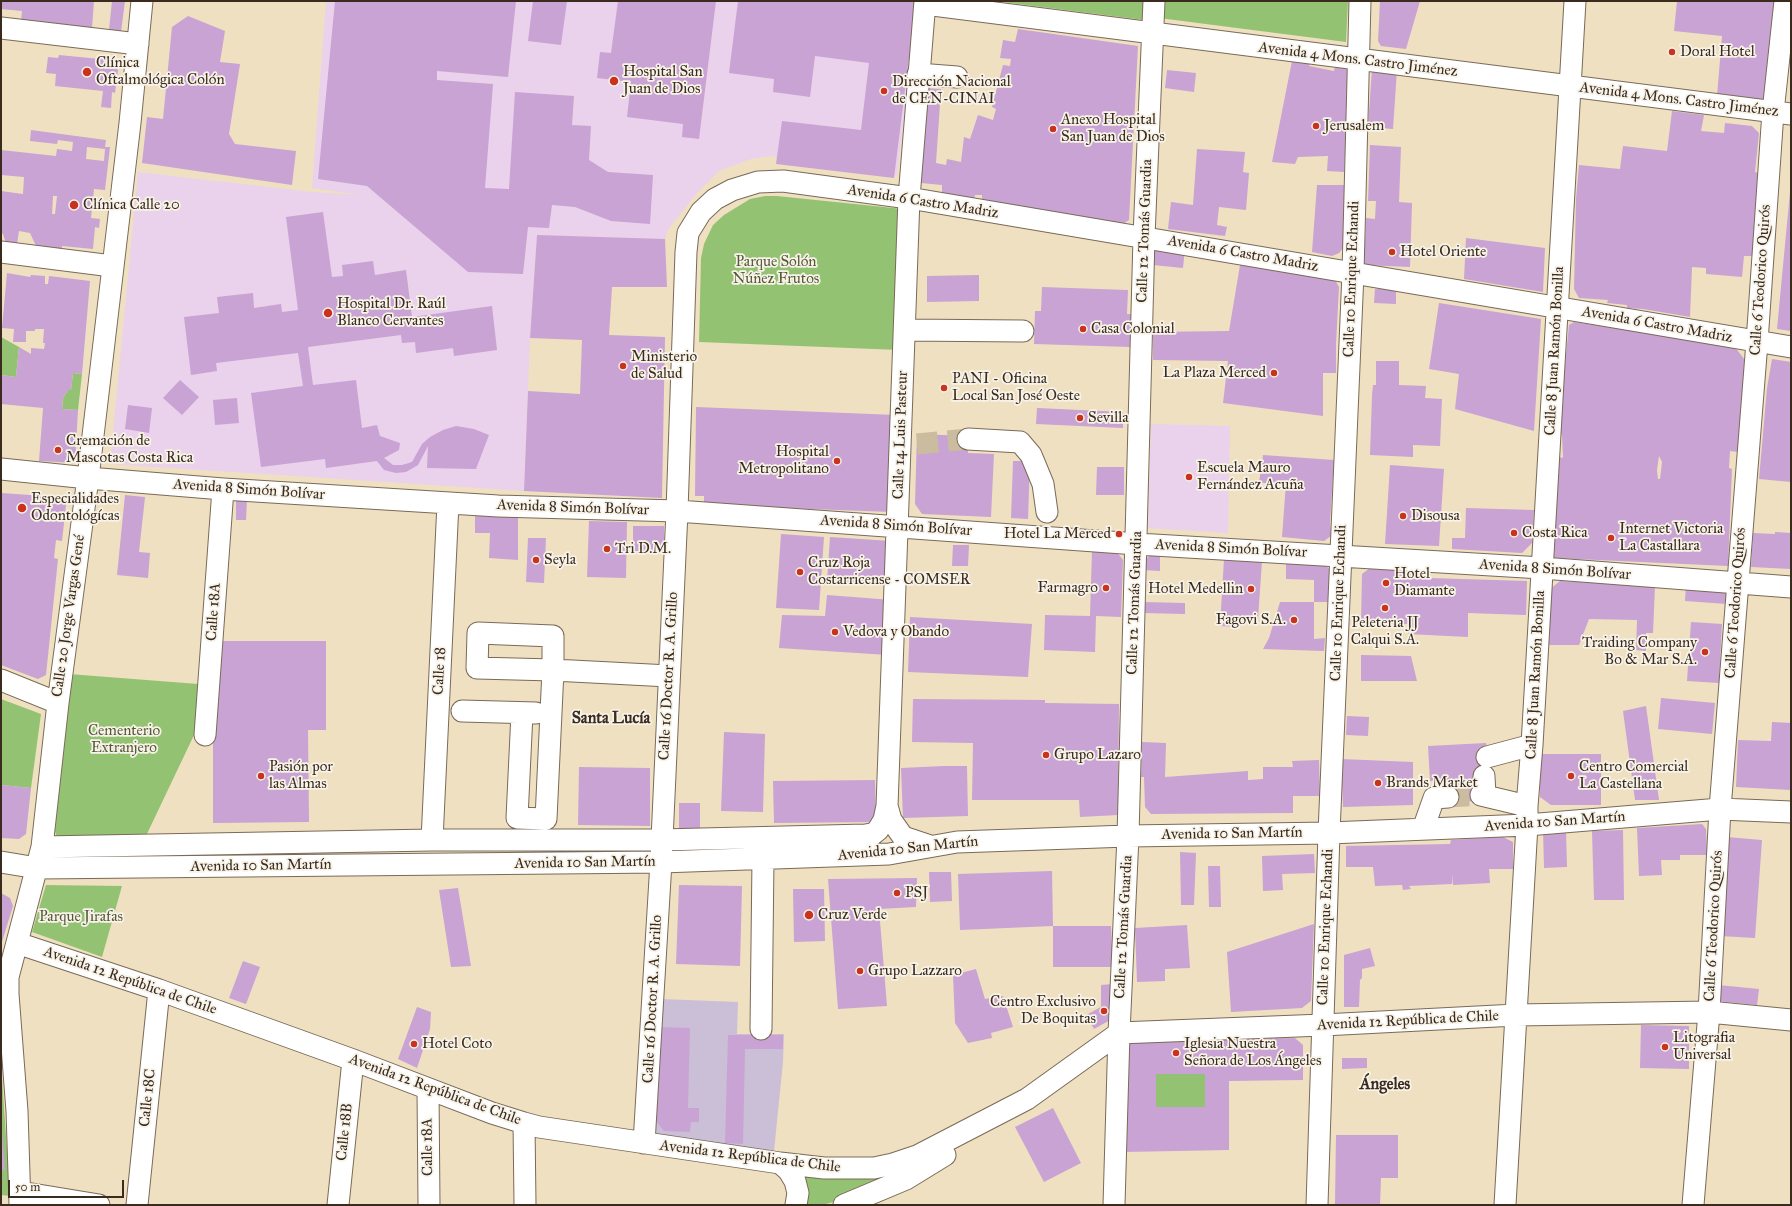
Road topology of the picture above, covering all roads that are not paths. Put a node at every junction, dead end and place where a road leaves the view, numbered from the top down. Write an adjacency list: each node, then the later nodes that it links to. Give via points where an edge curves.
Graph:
1 (142, 1): 9 (street, Calle 20 Jorge Vargas Gené)
2 (1154, 1): 8 (street, Calle 12 Tomás Guardia)
3 (1360, 1): 10 (street, Calle 10 Enrique Echandi)
4 (1575, 1): 13 (street, Calle 8 Juan Ramón Bonilla)
5 (1785, 1): 14 (street, Calle 6 Teodorico Quirós)
6 (925, 3): 8 (street, Avenida 4 Mons. Castro Jiménez); 11 (street, Calle 14 Luis Pasteur)
7 (1, 28): 9 (street)
8 (1152, 33): 10 (street, Avenida 4 Mons. Castro Jiménez); 17 (street, Calle 12 Tomás Guardia)
9 (138, 44): 19 (street, Calle 20 Jorge Vargas Gené)
10 (1358, 60): 13 (street, Avenida 4 Mons. Castro Jiménez); 20 (street, Calle 10 Enrique Echandi)
11 (918, 74): 12 (street); 15 (street, Calle 14 Luis Pasteur)
12 (958, 77)
13 (1570, 85): 14 (street, Avenida 4 Mons. Castro Jiménez); 21 (street, Calle 8 Juan Ramón Bonilla)
14 (1782, 113): 24 (street, Calle 6 Teodorico Quirós)
15 (909, 198): 16 (street, Avenida 6 Castro Madriz, via 782,181 758,182 732,190); 17 (street, Avenida 6 Castro Madriz); 22 (street, Calle 14 Luis Pasteur)
16 (701, 212): 31 (street, Calle 16 Doctor R. A. Grillo, via 688,233 686,252)
17 (1144, 237): 20 (street, Avenida 6 Castro Madriz); 34 (street, Calle 12 Tomás Guardia)
18 (1, 252): 19 (street)
19 (112, 266): 28 (street, Calle 20 Jorge Vargas Gené)
20 (1353, 272): 21 (street, Avenida 6 Castro Madriz); 35 (street, Calle 10 Enrique Echandi)
21 (1557, 307): 24 (street, Avenida 6 Castro Madriz); 36 (street, Calle 8 Juan Ramón Bonilla)
22 (905, 330): 23 (street); 33 (street, Calle 14 Luis Pasteur, via 909,444)
23 (1023, 331)
24 (1757, 342): 25 (street, Avenida 6 Castro Madriz); 37 (street, Calle 6 Teodorico Quirós)
25 (1791, 347)
26 (968, 439): 32 (street, via 1020,442 1031,455 1043,484)
27 (1, 469): 28 (street, Avenida 8 Simón Bolívar)
28 (88, 478): 29 (street, Avenida 8 Simón Bolívar); 41 (street, Calle 20 Jorge Vargas Gené)
29 (223, 489): 30 (street, Avenida 8 Simón Bolívar); 45 (street, Calle 18A)
30 (448, 503): 31 (street, Avenida 8 Simón Bolívar); 57 (street, Calle 18)
31 (677, 511): 33 (street, Avenida 8 Simón Bolívar); 39 (street, Calle 16 Doctor R. A. Grillo)
32 (1047, 512)
33 (898, 526): 34 (street, Avenida 8 Simón Bolívar); 49 (street, Calle 14 Luis Pasteur)
34 (1137, 544): 35 (street, Avenida 8 Simón Bolívar); 56 (street, Calle 12 Tomás Guardia)
35 (1341, 555): 36 (street, Avenida 8 Simón Bolívar); 55 (street, Calle 10 Enrique Echandi)
36 (1542, 568): 37 (street, Avenida 8 Simón Bolívar); 46 (street, Calle 8 Juan Ramón Bonilla)
37 (1738, 584): 38 (street, Avenida 8 Simón Bolívar); 50 (street, Calle 6 Teodorico Quirós)
38 (1791, 587)
39 (669, 676): 44 (street, via 553,670); 58 (street, Calle 16 Doctor R. A. Grillo)
40 (1, 680): 41 (street)
41 (58, 703): 60 (street, Calle 20 Jorge Vargas Gené)
42 (462, 711): 43 (street)
43 (522, 713): 44 (street); 44 (street, via 517,818 546,819)
44 (551, 713)
45 (205, 736)
46 (1532, 745): 47 (street); 52 (street, Calle 8 Juan Ramón Bonilla)
47 (1483, 785): 52 (street); 53 (street)
48 (1448, 797): 54 (street, via 1434,798)
49 (887, 806): 58 (street, Avenida 10 San Martín, via 884,820 873,834); 59 (street, Calle 14 Luis Pasteur, via 891,820 903,837)
50 (1720, 809): 51 (street, Avenida 10 San Martín); 52 (street, Avenida 10 San Martín); 67 (street, Calle 6 Teodorico Quirós)
51 (1791, 812)
52 (1527, 816): 53 (street, Avenida 10 San Martín); 68 (street, Calle 8 Juan Ramón Bonilla)
53 (1487, 826): 54 (street, Avenida 10 San Martín)
54 (1423, 829): 55 (street, Avenida 10 San Martín)
55 (1329, 833): 56 (street, Avenida 10 San Martín); 70 (street, Calle 10 Enrique Echandi)
56 (1128, 836): 59 (street, Avenida 10 San Martín, via 957,842); 72 (street, Calle 12 Tomás Guardia)
57 (432, 840): 58 (street, Avenida 10 San Martín); 60 (street, Avenida 10 San Martín)
58 (661, 840): 63 (street, Calle 16 Doctor R. A. Grillo)
59 (931, 846): 61 (street, Avenida 10 San Martín, via 889,854)
60 (42, 847): 64 (street, Calle 20 Jorge Vargas Gené)
61 (763, 859): 63 (street, Avenida 10 San Martín); 71 (street)
62 (1, 862): 64 (street, Avenida 10 San Martín)
63 (661, 862): 64 (street, Avenida 10 San Martín); 77 (street, Calle 16 Doctor R. A. Grillo)
64 (37, 868): 65 (street, Calle 20 Jorge Vargas Gené)
65 (17, 942): 66 (street, Avenida 12 República de Chile); 79 (street, Calle 20 Jorge Vargas Gené, via 8,977 8,994 17,1111)
66 (159, 990): 73 (street, Avenida 12 República de Chile); 81 (street, Calle 18C)
67 (1709, 1012): 68 (street, Avenida 12 República de Chile); 69 (street, Avenida 12 República de Chile); 90 (street, Calle 6 Teodorico Quirós)
68 (1516, 1015): 70 (street, Avenida 12 República de Chile); 89 (street, Calle 8 Juan Ramón Bonilla)
69 (1791, 1020)
70 (1323, 1025): 72 (street, Avenida 12 República de Chile); 88 (street, Calle 10 Enrique Echandi)
71 (761, 1029)
72 (1119, 1033): 75 (street, Avenida 12 República de Chile); 87 (street, Calle 12 Tomás Guardia)
73 (353, 1060): 74 (street, Avenida 12 República de Chile); 82 (street, Calle 18B)
74 (428, 1089): 76 (street, Avenida 12 República de Chile); 83 (street, Calle 18A)
75 (1027, 1099): 78 (street, Avenida 12 República de Chile, via 917,1156 893,1164 855,1169); 86 (street, via 906,1179)
76 (524, 1123): 77 (street, Avenida 12 República de Chile, via 539,1128); 84 (street)
77 (644, 1143): 78 (street, Avenida 12 República de Chile)
78 (780, 1164): 85 (street, via 789,1171 795,1182 798,1193)
79 (20, 1198): 80 (street)
80 (99, 1205)
81 (137, 1205)
82 (338, 1205)
83 (429, 1205)
84 (525, 1205)
85 (796, 1205)
86 (844, 1205)
87 (1114, 1205)
88 (1317, 1205)
89 (1505, 1205)
90 (1693, 1205)

